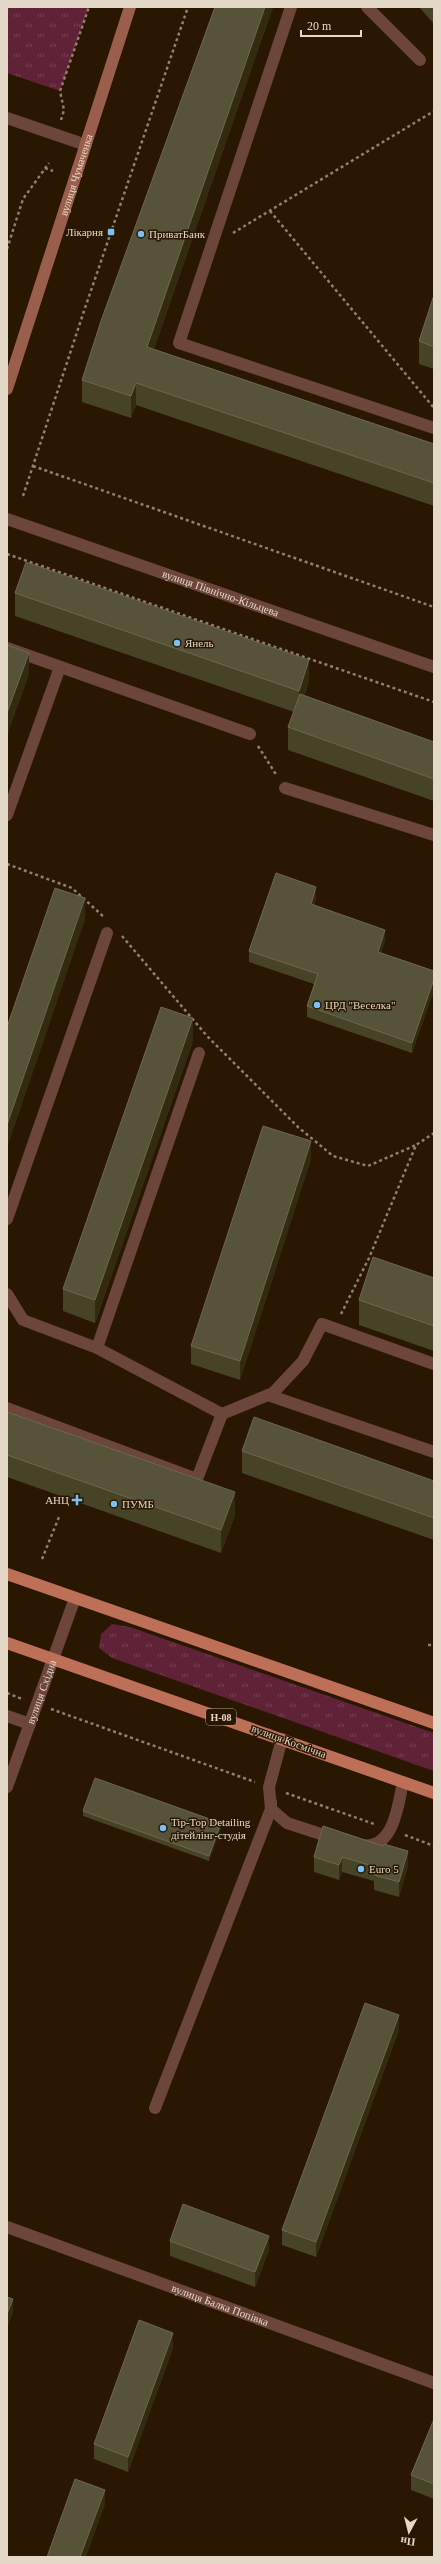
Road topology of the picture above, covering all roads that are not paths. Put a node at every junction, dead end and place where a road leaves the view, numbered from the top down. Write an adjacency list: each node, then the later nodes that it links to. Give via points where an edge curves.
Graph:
1 (130, 7): 6 (street, вулиця Чумаченка)
2 (291, 7): 8 (street, via 179,343)
3 (367, 7): 4 (street)
4 (420, 60)
5 (7, 118): 6 (street)
6 (86, 145): 7 (street, вулиця Чумаченка)
7 (7, 389)
8 (434, 428)
9 (7, 519): 11 (street, вулиця Північно-Кільцева)
10 (7, 648): 12 (street)
11 (434, 666)
12 (60, 667): 13 (street); 15 (street)
13 (250, 734)
14 (285, 788): 16 (street)
15 (7, 815)
16 (434, 836)
17 (108, 927): 19 (street)
18 (199, 1053): 21 (street)
19 (7, 1219)
20 (7, 1294): 21 (street, via 23,1320)
21 (97, 1348): 25 (street)
22 (434, 1364): 23 (street, via 322,1324 303,1361 273,1393)
23 (268, 1395): 25 (street); 26 (street)
24 (7, 1408): 25 (street, via 197,1479)
25 (222, 1414)
26 (434, 1452)
27 (7, 1574): 28 (main road)
28 (75, 1598): 30 (street, вулиця Східна); 32 (main road)
29 (7, 1643): 30 (main road, вулиця Космічна / Н-08)
30 (53, 1659): 33 (street, вулиця Східна); 34 (main road, вулиця Космічна / Н-08)
31 (7, 1716): 33 (street)
32 (434, 1722)
33 (30, 1724): 36 (street, вулиця Східна)
34 (282, 1739): 35 (main road, вулиця Космічна / Н-08); 38 (street, via 269,1787)
35 (403, 1782): 37 (main road, вулиця Космічна / Н-08); 38 (street, via 391,1831 375,1843 364,1846 287,1823)
36 (7, 1787)
37 (434, 1793)
38 (272, 1809): 39 (street)
39 (155, 2108)
40 (7, 2227): 41 (street, вулиця Балка Попівка)
41 (434, 2383)

